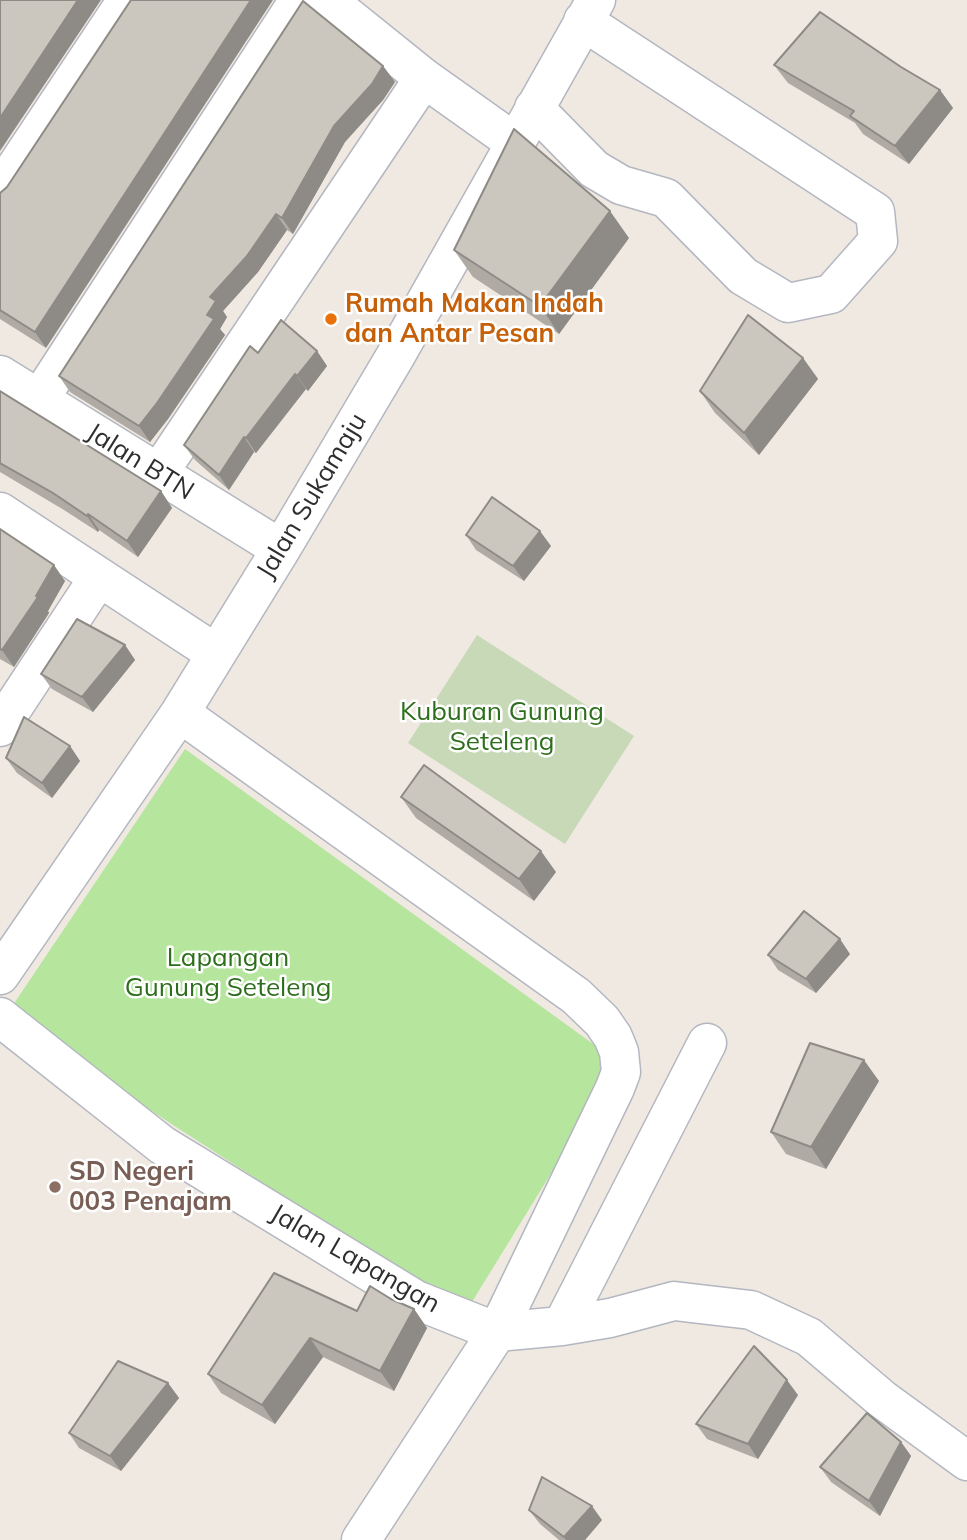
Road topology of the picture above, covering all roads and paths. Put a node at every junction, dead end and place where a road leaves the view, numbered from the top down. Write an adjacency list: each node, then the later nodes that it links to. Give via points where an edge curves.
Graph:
1 (127, 0): 8 (street)
2 (299, 0): 10 (street)
3 (327, 0): 5 (street)
4 (590, 11): 6 (street, Jalan Sukamaju); 6 (street, via 875,212 877,241 831,294 788,303 743,276 666,198 621,185 594,169)
5 (424, 78): 7 (street); 11 (street)
6 (534, 107): 7 (street, Jalan Sukamaju)
7 (514, 142): 13 (street, Jalan Sukamaju)
8 (0, 191)
9 (0, 375): 10 (street, Jalan BTN)
10 (40, 398): 11 (street, Jalan BTN)
11 (158, 474): 13 (street, Jalan BTN)
12 (0, 512): 14 (street)
13 (281, 549): 15 (street, Jalan Sukamaju)
14 (99, 577): 15 (street); 17 (street)
15 (215, 653): 16 (street, Jalan Sukamaju)
16 (180, 713): 18 (street, Jalan Sukamaju); 22 (street, via 576,996 613,1037 621,1072 615,1088)
17 (0, 727)
18 (0, 975)
19 (0, 1017): 22 (street, Jalan Lapangan, via 162,1144 416,1300)
20 (707, 1043): 21 (street)
21 (562, 1326): 22 (street, Jalan Lapangan); 23 (street, Jalan Lapangan, via 674,1301 751,1310 809,1337 882,1399)
22 (497, 1332): 24 (street)
23 (967, 1461)
24 (361, 1540)

